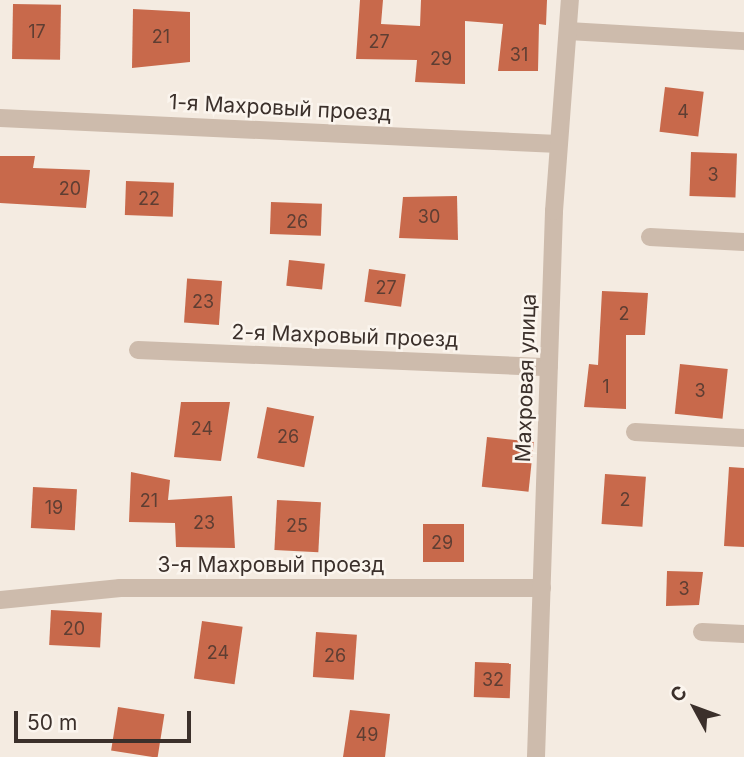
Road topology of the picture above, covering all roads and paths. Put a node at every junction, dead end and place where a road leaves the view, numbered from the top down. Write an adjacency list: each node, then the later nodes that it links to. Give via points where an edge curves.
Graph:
1 (570, 0): 2 (street, Махровая улица)
2 (568, 31): 3 (street); 5 (street, Махровая улица)
3 (744, 41)
4 (0, 118): 5 (street, 1-я Махровый проезд)
5 (558, 144): 9 (street, Махровая улица)
6 (650, 237): 7 (street)
7 (744, 242)
8 (138, 350): 9 (street, 2-я Махровый проезд)
9 (549, 367): 12 (street, Махровая улица)
10 (635, 432): 11 (street)
11 (744, 438)
12 (542, 588): 13 (street, 3-я Махровый проезд, via 120,588); 16 (street, Махровая улица)
13 (0, 600)
14 (702, 632): 15 (street)
15 (744, 634)
16 (536, 757)

